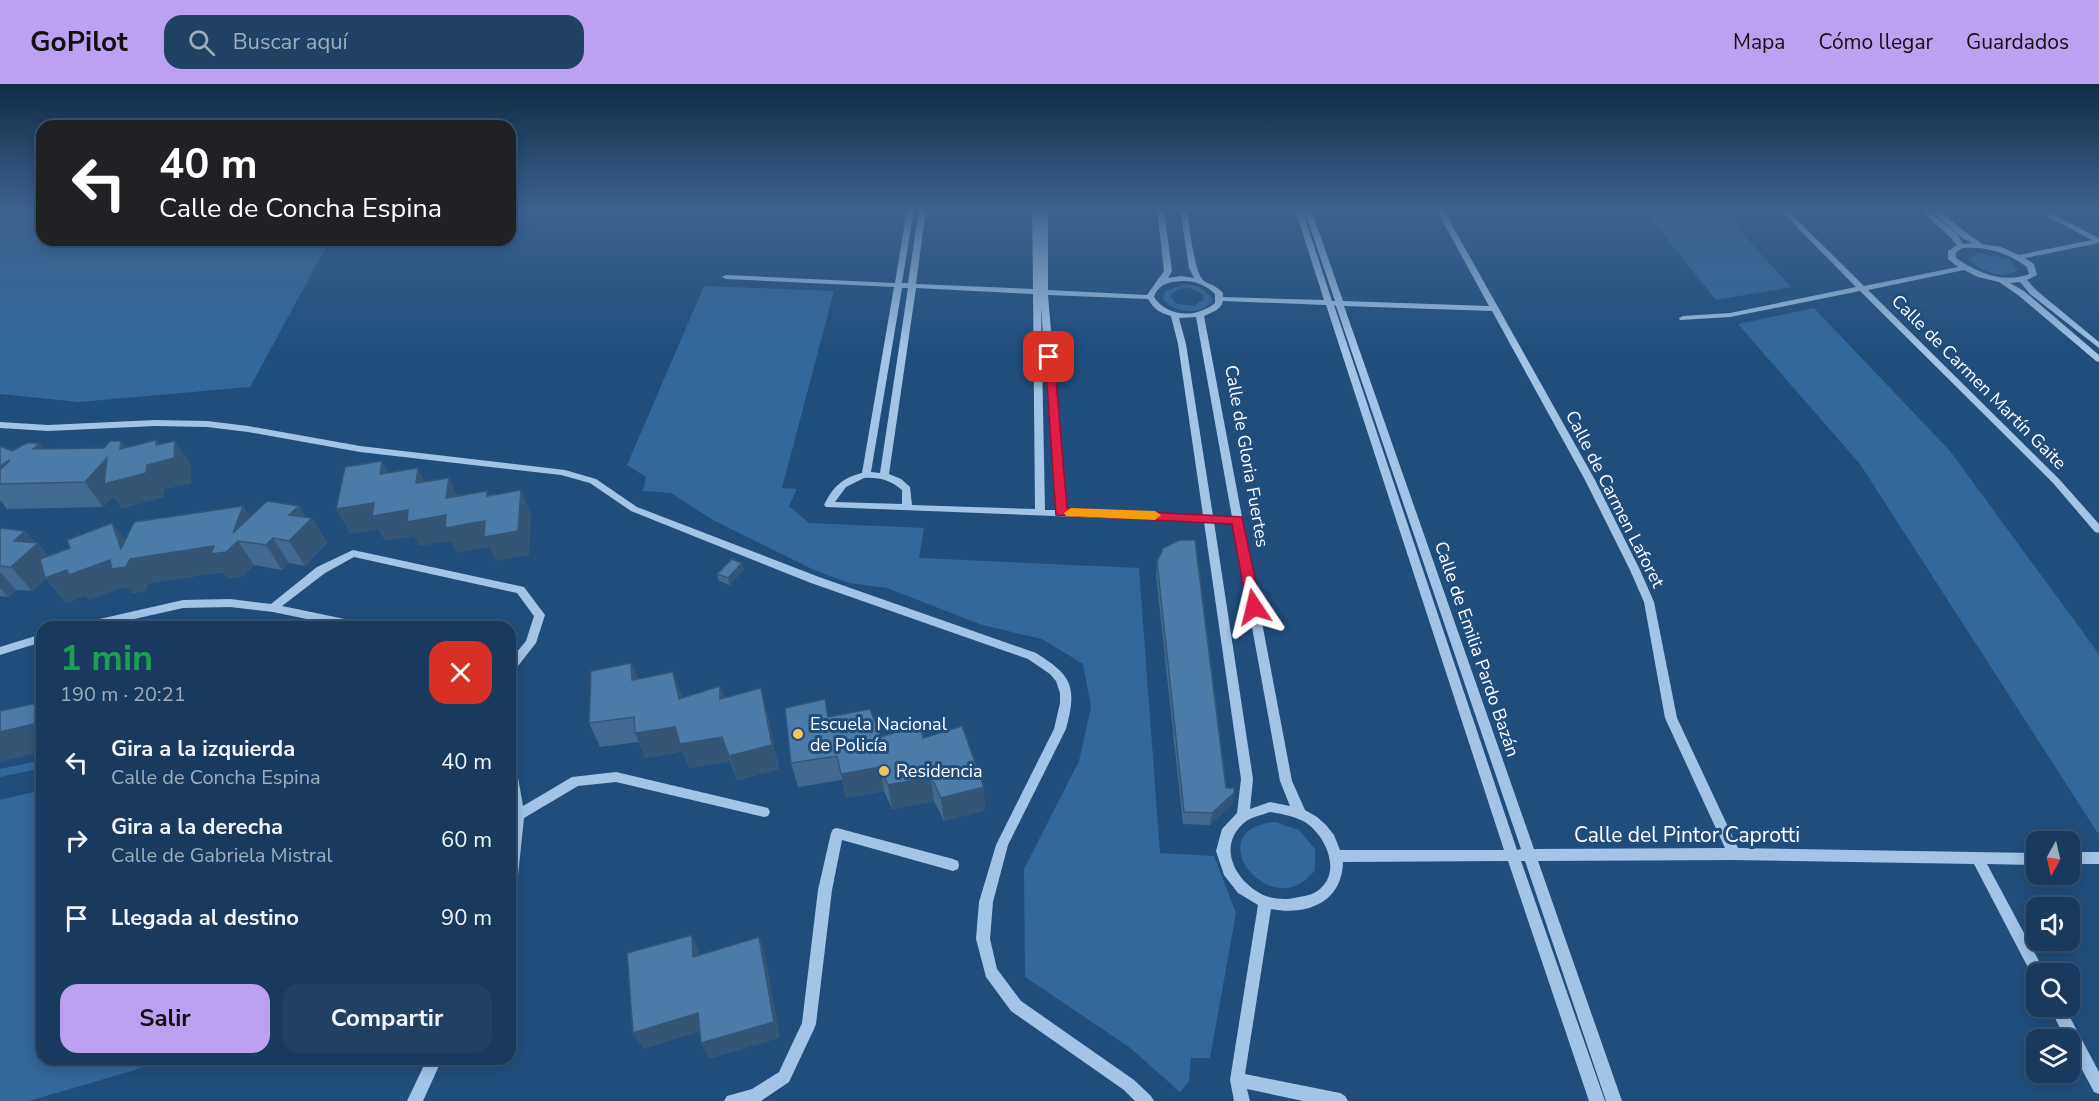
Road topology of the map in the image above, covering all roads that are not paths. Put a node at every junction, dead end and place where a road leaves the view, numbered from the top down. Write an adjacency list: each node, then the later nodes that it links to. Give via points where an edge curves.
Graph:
1 (903, 256): 19 (street)
2 (916, 256): 20 (street)
3 (1038, 256): 22 (street)
4 (1042, 256): 22 (street)
5 (1166, 256): 18 (street, via 1168,271)
6 (1191, 256): 17 (street)
7 (1317, 256): 25 (street, Calle de Emilia Pardo Bazán)
8 (1322, 256): 25 (street, Calle de Emilia Pardo Bazán)
9 (1466, 256): 26 (street, Calle de Carmen Laforet)
10 (1829, 256): 21 (street, Calle de Carmen Martín Gaite)
11 (1952, 256): 13 (street)
12 (2019, 257): 16 (street, via 2031,266 2033,275)
13 (1964, 268): 15 (street); 21 (street)
14 (726, 277): 19 (street)
15 (2000, 280): 16 (street); 31 (street)
16 (2023, 280): 30 (street)
17 (1200, 281): 18 (street, via 1175,279); 24 (street, via 1215,288)
18 (1161, 283): 23 (street)
19 (898, 285): 20 (street); 33 (street)
20 (912, 285): 22 (street); 34 (street)
21 (1862, 289): 29 (street, via 1730,315); 40 (street, Calle de Carmen Martín Gaite, via 2064,489)
22 (1040, 291): 23 (street); 36 (street); 37 (street)
23 (1150, 297): 27 (street, via 1157,307)
24 (1221, 299): 25 (street); 28 (street, via 1215,308)
25 (1336, 303): 26 (street); 53 (street, Calle de Emilia Pardo Bazán); 54 (street, Calle de Emilia Pardo Bazán)
26 (1495, 309): 55 (street, Calle de Carmen Laforet, via 1590,480 1649,602 1671,718)
27 (1174, 314): 28 (street); 38 (street, via 1182,344)
28 (1200, 315): 39 (street, Calle de Gloria Fuertes)
29 (1683, 318)
30 (2099, 346)
31 (2099, 359)
32 (0, 425): 70 (street, via 48,428 207,424 360,449 562,472 593,481 634,509 816,580 1032,656 1056,671 1066,686 1066,709 999,856 986,902 983,939 991,972 1016,1006)
33 (866, 474): 34 (street); 35 (street, via 846,481 832,494 829,505)
34 (885, 474): 35 (street, via 907,489)
35 (908, 507): 36 (street)
36 (1040, 512): 37 (street)
37 (1061, 512): 38 (street)
38 (1207, 517): 39 (street); 51 (street, via 1247,779)
39 (1238, 520): 49 (street, Calle de Gloria Fuertes, via 1286,781)
40 (2099, 530)
41 (273, 608): 42 (street, via 230,603 183,604); 43 (street); 46 (street, via 321,570 353,553 520,590 540,615 531,643)
42 (108, 621)
43 (335, 621)
44 (36, 640): 45 (street)
45 (0, 651)
46 (516, 661)
47 (516, 803): 50 (street)
48 (764, 812): 50 (street, via 616,777 576,781)
49 (1300, 814): 51 (street, via 1270,807); 56 (street, via 1324,831)
50 (518, 815): 52 (street)
51 (1243, 815): 62 (street, via 1224,838 1225,868 1248,895)
52 (516, 832)
53 (1512, 854): 54 (street, Calle del Pintor Caprotti); 56 (street, Calle del Pintor Caprotti); 73 (street, Calle de Emilia Pardo Bazán)
54 (1529, 854): 55 (street, Calle del Pintor Caprotti); 74 (street, Calle de Emilia Pardo Bazán)
55 (1734, 854): 59 (street, Calle del Pintor Caprotti)
56 (1337, 856): 62 (street, via 1337,872 1331,886 1319,898 1285,907)
57 (2080, 858): 58 (street)
58 (2099, 858)
59 (1978, 859): 60 (street, Calle del Pintor Caprotti); 63 (street)
60 (2026, 859)
61 (953, 865): 69 (street, via 837,833 825,890 809,1024 784,1077 755,1096)
62 (1265, 903): 66 (street)
63 (2033, 963)
64 (2062, 1017): 67 (street)
65 (432, 1065): 68 (street)
66 (1237, 1080): 71 (street); 72 (street)
67 (2099, 1088)
68 (415, 1101)
69 (732, 1101)
70 (1146, 1101)
71 (1242, 1101)
72 (1340, 1101)
73 (1598, 1101)
74 (1614, 1101)

